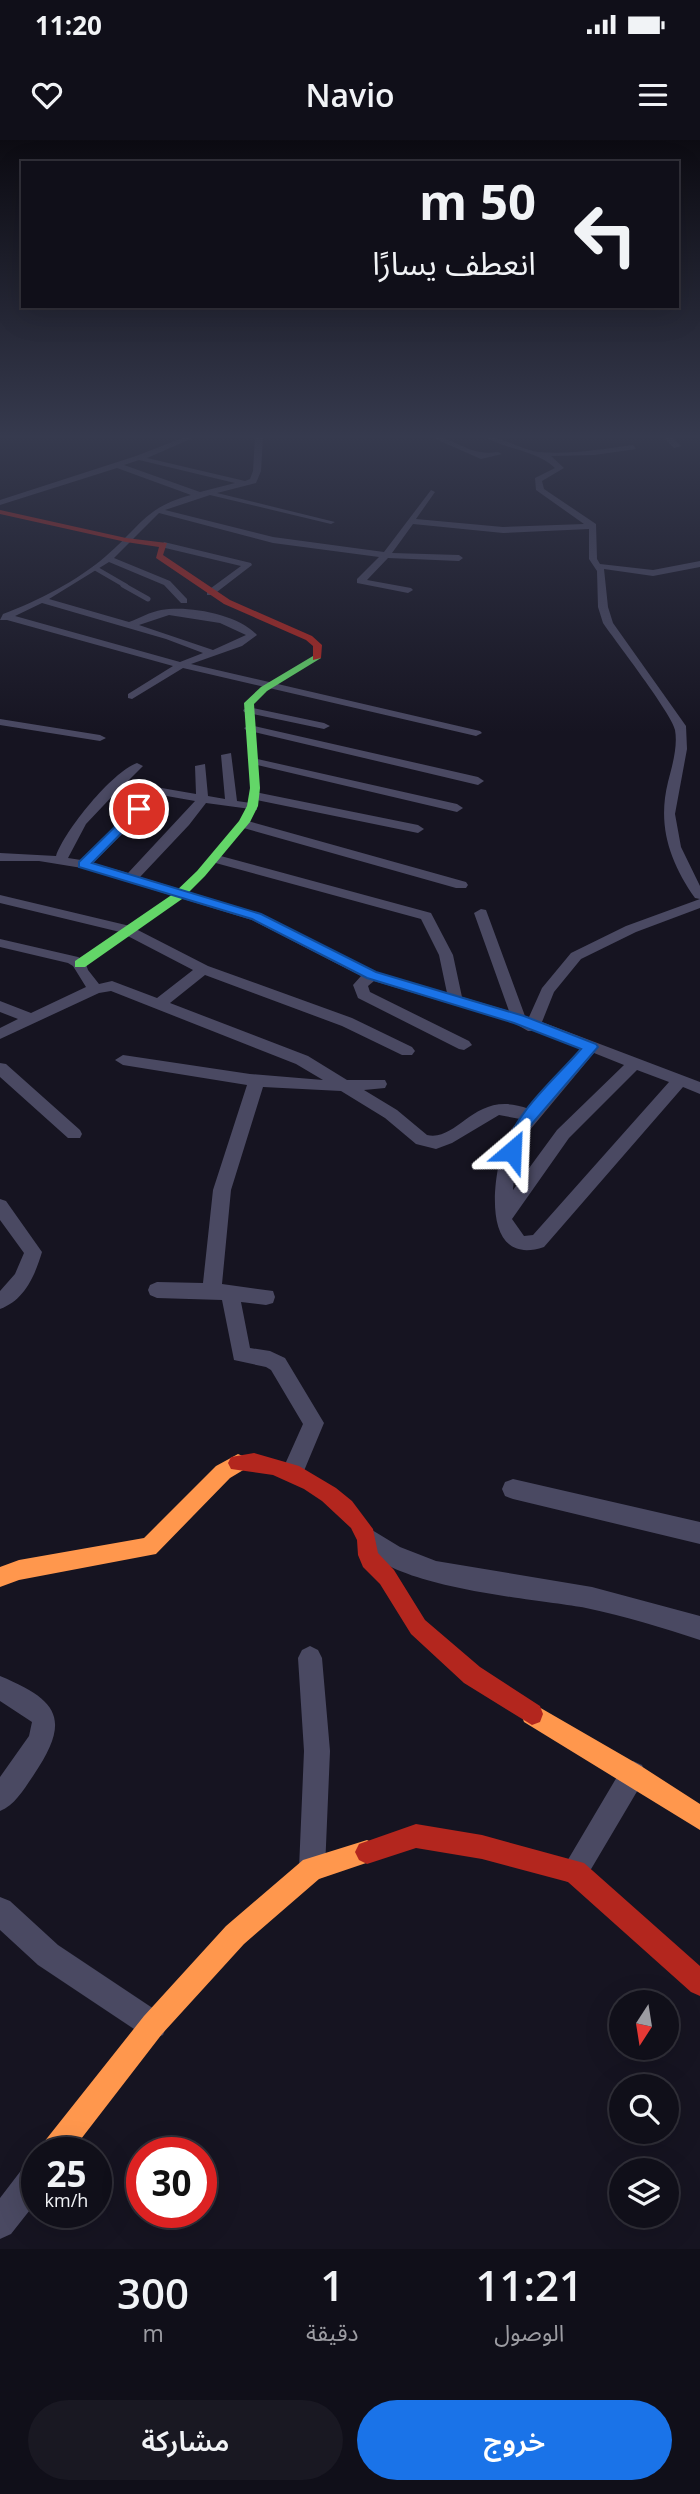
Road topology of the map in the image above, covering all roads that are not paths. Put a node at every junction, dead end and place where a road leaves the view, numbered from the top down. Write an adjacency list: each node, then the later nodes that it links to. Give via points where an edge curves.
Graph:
1 (105, 535): 6 (street)
2 (130, 535): 6 (street)
3 (255, 535): 8 (street)
4 (400, 535): 8 (street)
5 (593, 535): 12 (street, via 593,559)
6 (125, 540): 7 (street); 10 (street)
7 (164, 545): 15 (street, via 159,556); 15 (street, via 248,565)
8 (386, 555): 9 (street); 14 (street, via 360,581)
9 (459, 558)
10 (108, 559): 13 (street); 18 (street, via 167,583)
11 (700, 564): 12 (street, via 653,573)
12 (599, 566): 51 (street, via 608,623 680,726 683,740 669,813 679,864)
13 (94, 568): 16 (lane); 17 (street)
14 (408, 590)
15 (210, 593): 23 (street, via 318,645 318,656 311,663)
16 (148, 599)
17 (42, 600): 19 (street); 20 (street)
18 (184, 601)
19 (3, 618): 22 (street)
20 (129, 626): 21 (street); 21 (street, via 161,612 174,612 220,620 252,635)
21 (209, 652): 22 (street)
22 (184, 664): 23 (street); 24 (street)
23 (268, 687): 25 (street, via 252,699); 29 (street)
24 (132, 696)
25 (248, 710): 27 (street); 28 (street)
26 (0, 722): 30 (street)
27 (324, 726)
28 (250, 728): 32 (street); 35 (street)
29 (475, 733)
30 (100, 738)
31 (227, 755): 39 (street)
32 (253, 761): 40 (street); 41 (street)
33 (137, 766): 36 (street)
34 (201, 766): 38 (street)
35 (478, 782)
36 (118, 784): 37 (street); 46 (street, via 69,834)
37 (158, 791): 38 (street); 47 (street)
38 (201, 800): 39 (street); 48 (street)
39 (231, 802): 40 (street)
40 (254, 802): 42 (street); 43 (street)
41 (457, 808)
42 (244, 824): 45 (street); 49 (street)
43 (418, 829)
44 (0, 857): 46 (street)
45 (217, 859): 50 (street); 61 (street, via 426,916 446,955)
46 (60, 862): 47 (street)
47 (84, 864): 48 (street)
48 (131, 878): 50 (street)
49 (461, 885)
50 (181, 894): 55 (street); 59 (street, via 257,917)
51 (700, 895)
52 (0, 899): 55 (street)
53 (700, 903): 65 (street, via 576,956)
54 (481, 913): 65 (street)
55 (125, 929): 57 (street); 58 (street)
56 (0, 943): 57 (street)
57 (80, 964): 60 (street)
58 (203, 969): 62 (street); 69 (street, via 347,1022)
59 (372, 975): 61 (street); 67 (street, via 360,985 363,995)
60 (95, 989): 62 (street, via 112,986); 64 (street)
61 (456, 1002): 65 (street)
62 (159, 1004): 76 (street, via 302,1060)
63 (0, 1006): 64 (street)
64 (32, 1019): 66 (street)
65 (526, 1023): 68 (street)
66 (0, 1034)
67 (464, 1045)
68 (591, 1047): 71 (street); 78 (street)
69 (407, 1051)
70 (123, 1060): 73 (street)
71 (635, 1063): 74 (street); 81 (street, via 563,1134)
72 (0, 1068): 79 (street)
73 (257, 1080): 76 (street); 83 (street, via 222,1190)
74 (680, 1080): 77 (street); 81 (street, via 538,1242 520,1243)
75 (379, 1084): 76 (street)
76 (345, 1087): 78 (street, via 391,1114 422,1140 436,1143 496,1109)
77 (700, 1088)
78 (530, 1116): 81 (street, via 516,1135 506,1167)
79 (74, 1134)
80 (0, 1206): 85 (street, via 33,1252 26,1274)
81 (503, 1218)
82 (157, 1290): 83 (street)
83 (221, 1292): 84 (street); 86 (street, via 242,1354 273,1359 283,1368 314,1423)
84 (266, 1297)
85 (0, 1301)
86 (293, 1471): 89 (street, via 325,1491); 90 (street, via 239,1462 223,1472 149,1547)
87 (513, 1489): 88 (street)
88 (700, 1533)
89 (366, 1536): 91 (street, via 392,1557 456,1578 555,1591 648,1611); 94 (street, via 369,1557 416,1626 447,1655 478,1682)
90 (0, 1577)
91 (700, 1628)
92 (310, 1658): 97 (street, via 317,1751)
93 (0, 1688): 95 (street, via 26,1701 43,1716 46,1726 41,1741)
94 (633, 1774): 96 (street); 98 (street)
95 (0, 1798)
96 (700, 1818)
97 (312, 1869): 98 (street, via 416,1836 482,1847); 101 (street, via 235,1935)
98 (575, 1872): 100 (street)
99 (0, 1911): 101 (street, via 48,1955)
100 (700, 1983)
101 (153, 2025): 102 (street)
102 (66, 2137)
103 (21, 2196): 104 (street)
104 (0, 2223)

